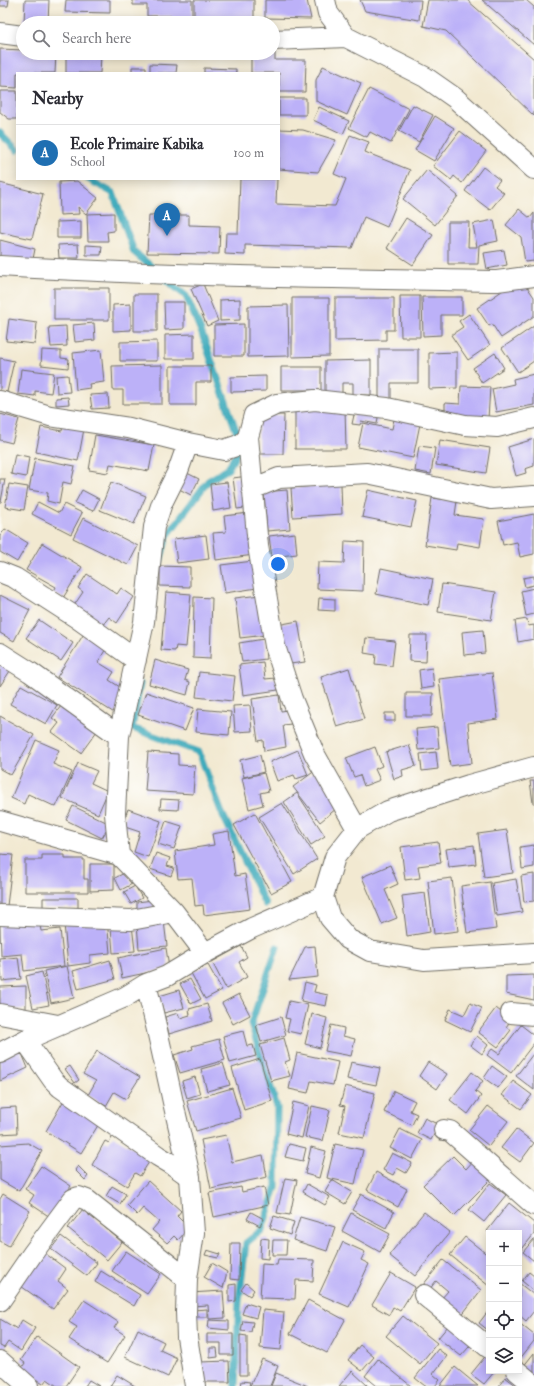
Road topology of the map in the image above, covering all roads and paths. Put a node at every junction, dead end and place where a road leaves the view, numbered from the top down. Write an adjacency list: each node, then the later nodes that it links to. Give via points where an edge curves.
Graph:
1 (325, 0): 4 (street, via 328,13)
2 (0, 33): 3 (street)
3 (16, 35)
4 (346, 37): 5 (street); 6 (street, via 425,77 449,94)
5 (280, 40)
6 (534, 169)
7 (0, 266): 8 (street, via 84,272 497,281)
8 (534, 276)
9 (0, 401): 11 (street, via 50,416 129,428)
10 (534, 418): 12 (street, via 497,427 465,424 387,408 315,400 277,404 254,414)
11 (188, 443): 12 (street); 17 (street, via 154,527 144,622)
12 (238, 444): 13 (street)
13 (252, 489): 14 (street, via 279,478 367,473 491,499); 21 (street, via 258,546 275,646 314,753)
14 (534, 496)
15 (0, 572): 17 (street, via 15,578 77,618)
16 (0, 653): 18 (street)
17 (136, 660): 18 (street)
18 (119, 736): 22 (street, via 115,814)
19 (534, 767): 21 (street, via 388,811)
20 (0, 821): 22 (street)
21 (357, 829): 23 (street, via 335,856)
22 (118, 855): 24 (street)
23 (323, 897): 26 (street); 27 (street, via 330,918 348,939 370,952 424,960)
24 (174, 912): 25 (street, via 131,920); 26 (street)
25 (0, 915)
26 (205, 952): 28 (street, via 167,976)
27 (534, 953)
28 (146, 984): 32 (street, via 125,997); 36 (street)
29 (511, 1013): 31 (street)
30 (0, 1014): 32 (street)
31 (534, 1015)
32 (58, 1025): 33 (street)
33 (25, 1040): 34 (street); 36 (street, via 60,1087)
34 (0, 1053)
35 (444, 1130): 37 (street, via 450,1131)
36 (190, 1177): 38 (street, via 194,1233)
37 (534, 1205)
38 (187, 1279): 40 (street, via 87,1200 79,1197 73,1199); 46 (street, via 187,1337)
39 (424, 1295): 41 (street)
40 (0, 1301)
41 (486, 1346)
42 (0, 1361): 45 (street)
43 (521, 1374): 44 (street)
44 (534, 1385)
45 (28, 1386)
46 (196, 1386)

